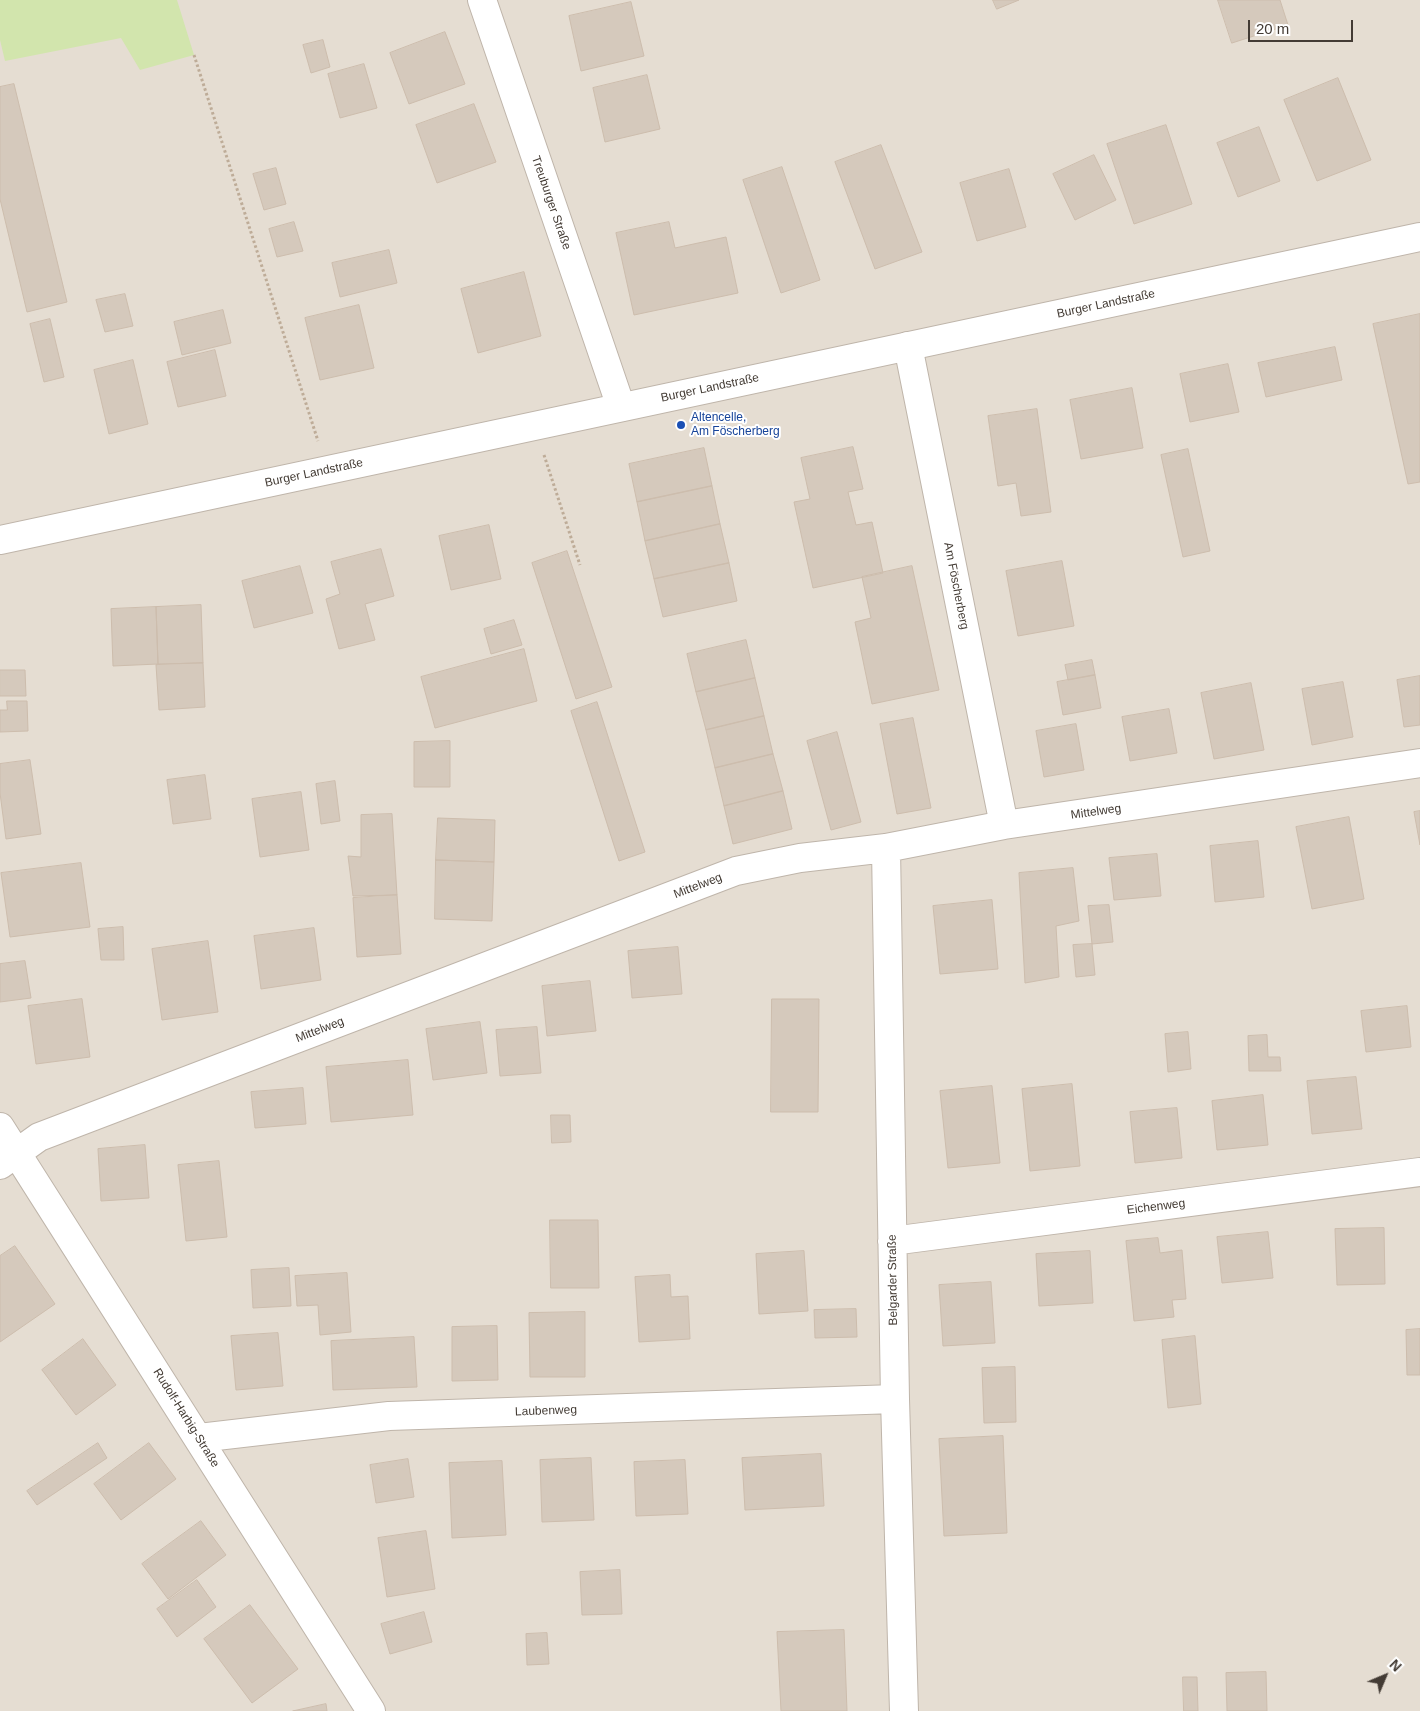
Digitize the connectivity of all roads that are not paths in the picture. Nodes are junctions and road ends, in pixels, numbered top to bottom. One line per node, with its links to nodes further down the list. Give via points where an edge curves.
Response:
1 (482, 0): 4 (street, Treuburger Straße)
2 (1420, 237): 3 (street, Burger Landstraße)
3 (908, 346): 4 (street, Burger Landstraße); 7 (street, Am Föscherberg)
4 (621, 407): 5 (street, Burger Landstraße)
5 (0, 540)
6 (1420, 764): 7 (street, Mittelweg)
7 (1004, 825): 8 (street, Mittelweg)
8 (886, 848): 10 (street, Mittelweg, via 800,858 736,871 38,1137); 12 (street, Belgarder Straße)
9 (0, 1126): 10 (street, Rudolf-Harbig-Straße)
10 (8, 1159): 14 (street, Rudolf-Harbig-Straße)
11 (1420, 1172): 12 (street, Eichenweg)
12 (892, 1242): 13 (street, Belgarder Straße)
13 (895, 1400): 14 (street, Laubenweg, via 389,1416); 16 (street, Belgarder Straße)
14 (199, 1438): 15 (street, Rudolf-Harbig-Straße)
15 (371, 1711)
16 (904, 1711)

